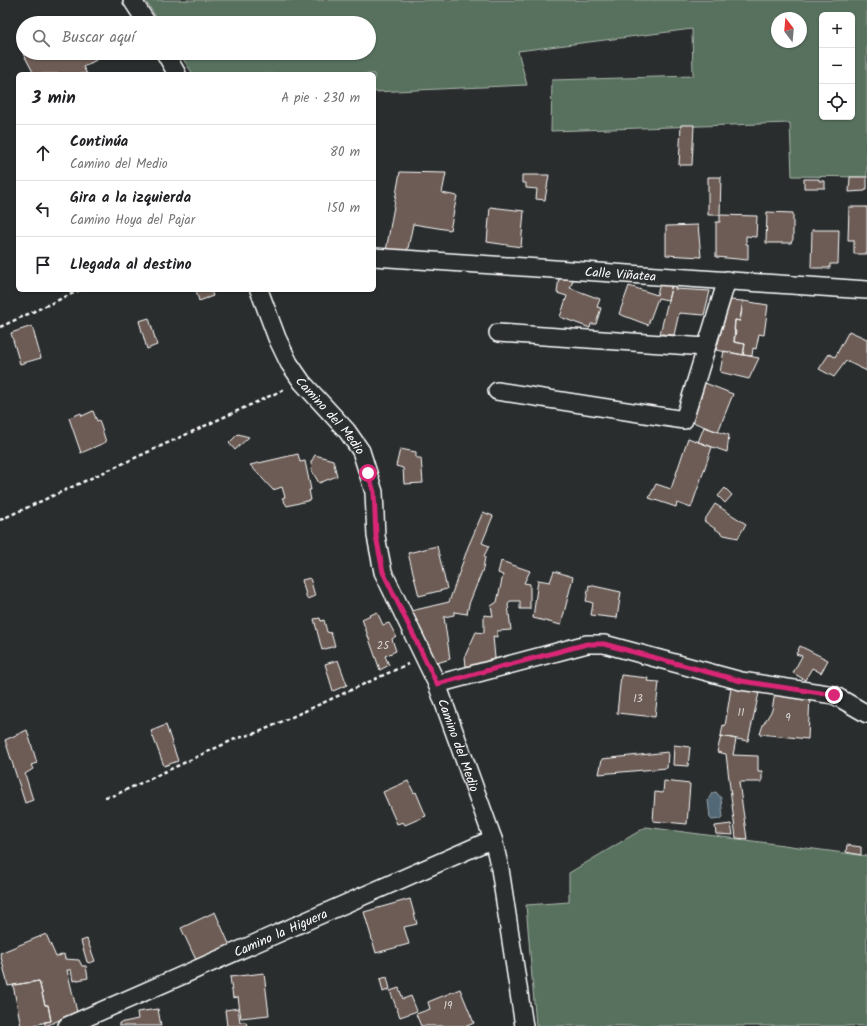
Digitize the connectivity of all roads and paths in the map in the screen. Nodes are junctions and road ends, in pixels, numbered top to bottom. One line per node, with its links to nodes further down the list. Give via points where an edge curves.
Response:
1 (132, 0): 2 (street)
2 (142, 16)
3 (169, 60): 4 (street)
4 (176, 72)
5 (376, 257): 6 (street, Calle Viñatea)
6 (726, 280): 7 (street, Calle Viñatea); 12 (street)
7 (867, 290)
8 (76, 292): 10 (path)
9 (260, 292): 13 (street, Camino del Medio, via 277,338)
10 (0, 327)
11 (498, 333): 12 (street)
12 (706, 347): 14 (street, via 684,420)
13 (302, 382): 15 (path); 16 (street, Camino del Medio, via 347,431 361,451 374,492 376,536 383,572)
14 (497, 392)
15 (0, 520)
16 (423, 657): 17 (street, Camino del Medio); 19 (path, via 259,732 235,739)
17 (437, 684): 18 (street, via 587,644 604,644 741,681 834,695); 20 (street, Camino del Medio)
18 (867, 714)
19 (105, 798)
20 (493, 840): 21 (street, Camino la Higuera); 22 (street, Camino del Medio, via 500,869)
21 (67, 1026)
22 (524, 1026)

